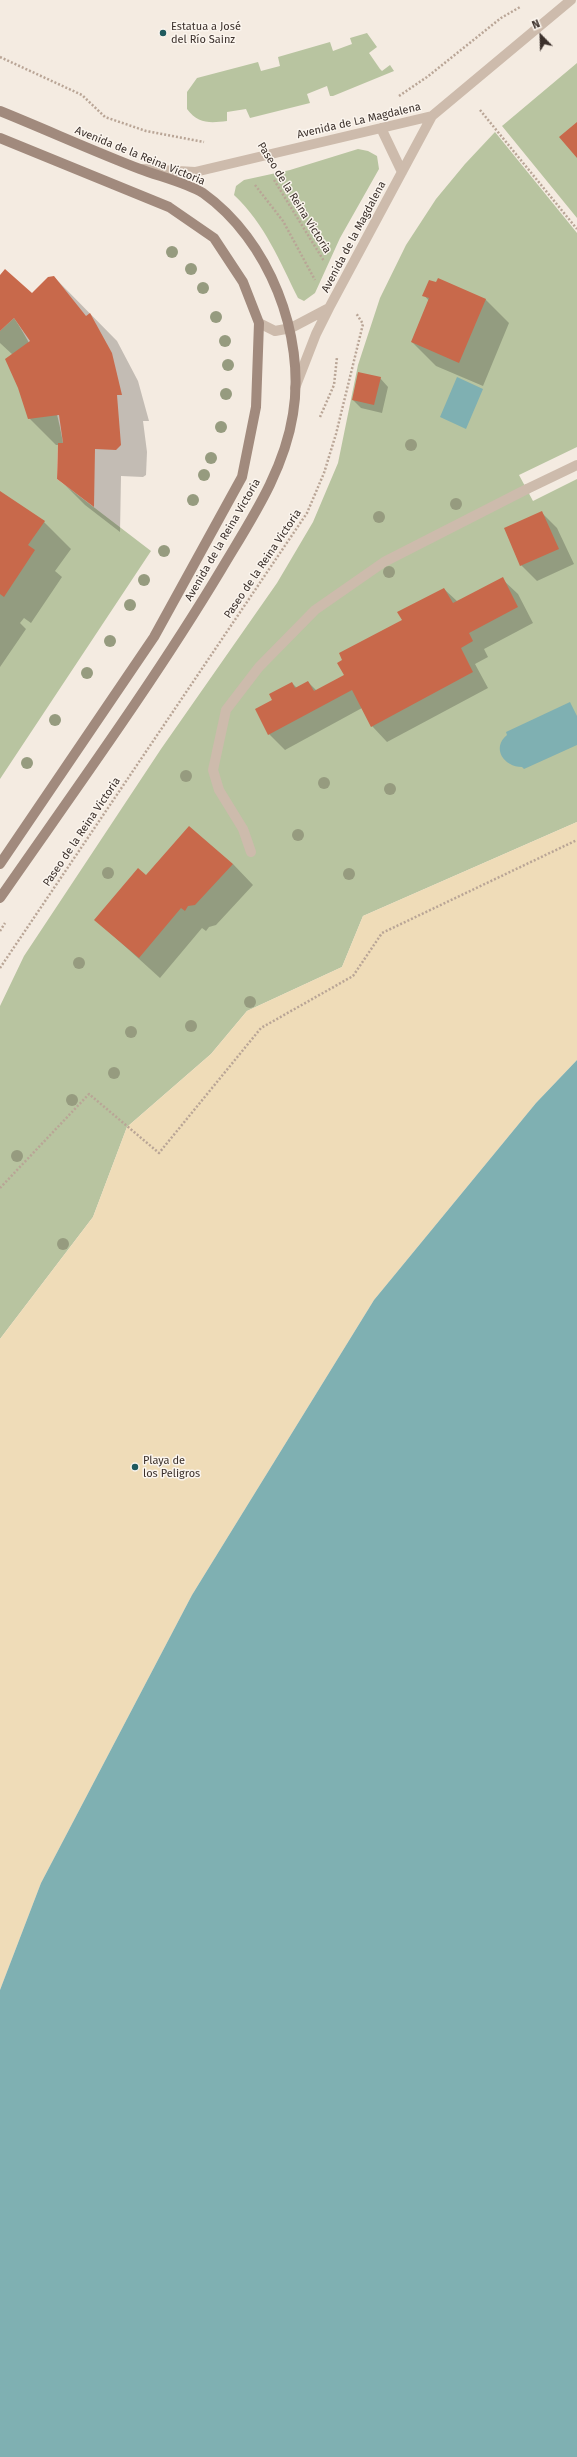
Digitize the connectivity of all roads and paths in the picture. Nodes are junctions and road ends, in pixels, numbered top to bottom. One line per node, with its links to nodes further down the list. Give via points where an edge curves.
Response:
1 (570, 0): 2 (street, Avenida de La Magdalena)
2 (540, 27): 4 (street, Avenida de La Magdalena); 5 (path, via 520,7 501,18 427,78)
3 (0, 57): 10 (path, via 82,95 105,117 146,131 190,141)
4 (463, 90): 7 (street, Avenida de La Magdalena); 14 (path)
5 (391, 99)
6 (0, 111): 12 (main road, Avenida de la Reina Victoria)
7 (432, 116): 8 (street, Avenida de La Magdalena); 13 (street, Avenida de la Magdalena)
8 (381, 128): 11 (street, Avenida de La Magdalena); 13 (street, Avenida de la Magdalena)
9 (0, 138): 17 (main road, Avenida de la Reina Victoria, via 169,207 214,238 243,282)
10 (212, 142)
11 (259, 157): 12 (street, Avenida de La Magdalena, via 195,172); 15 (path, Paseo de la Reina Victoria)
12 (138, 168): 18 (main road, Avenida de la Reina Victoria, via 201,192 239,225 268,271)
13 (402, 172): 15 (street, Avenida de la Magdalena)
14 (577, 229)
15 (340, 288): 16 (street, Avenida de la Magdalena); 25 (path, Paseo de la Reina Victoria, via 363,324 336,434 307,513)
16 (329, 308): 18 (street, Avenida de la Magdalena); 19 (street, Avenida de La Magdalena)
17 (259, 323): 18 (street, Avenida de la Magdalena, via 275,331); 23 (main road, Avenida de la Reina Victoria, via 256,407 242,477 154,637)
18 (291, 328): 19 (main road, Avenida de la Reina Victoria)
19 (294, 391): 24 (main road, Avenida de la Reina Victoria, via 293,414 282,454 267,493 180,639)
20 (577, 465): 22 (street, via 384,562 315,610 259,667 226,710 213,770 219,790 243,829)
21 (577, 840): 26 (path, via 382,933 353,976 261,1028 158,1153 89,1094)
22 (251, 852)
23 (0, 864)
24 (0, 898)
25 (0, 968)
26 (0, 1188)

